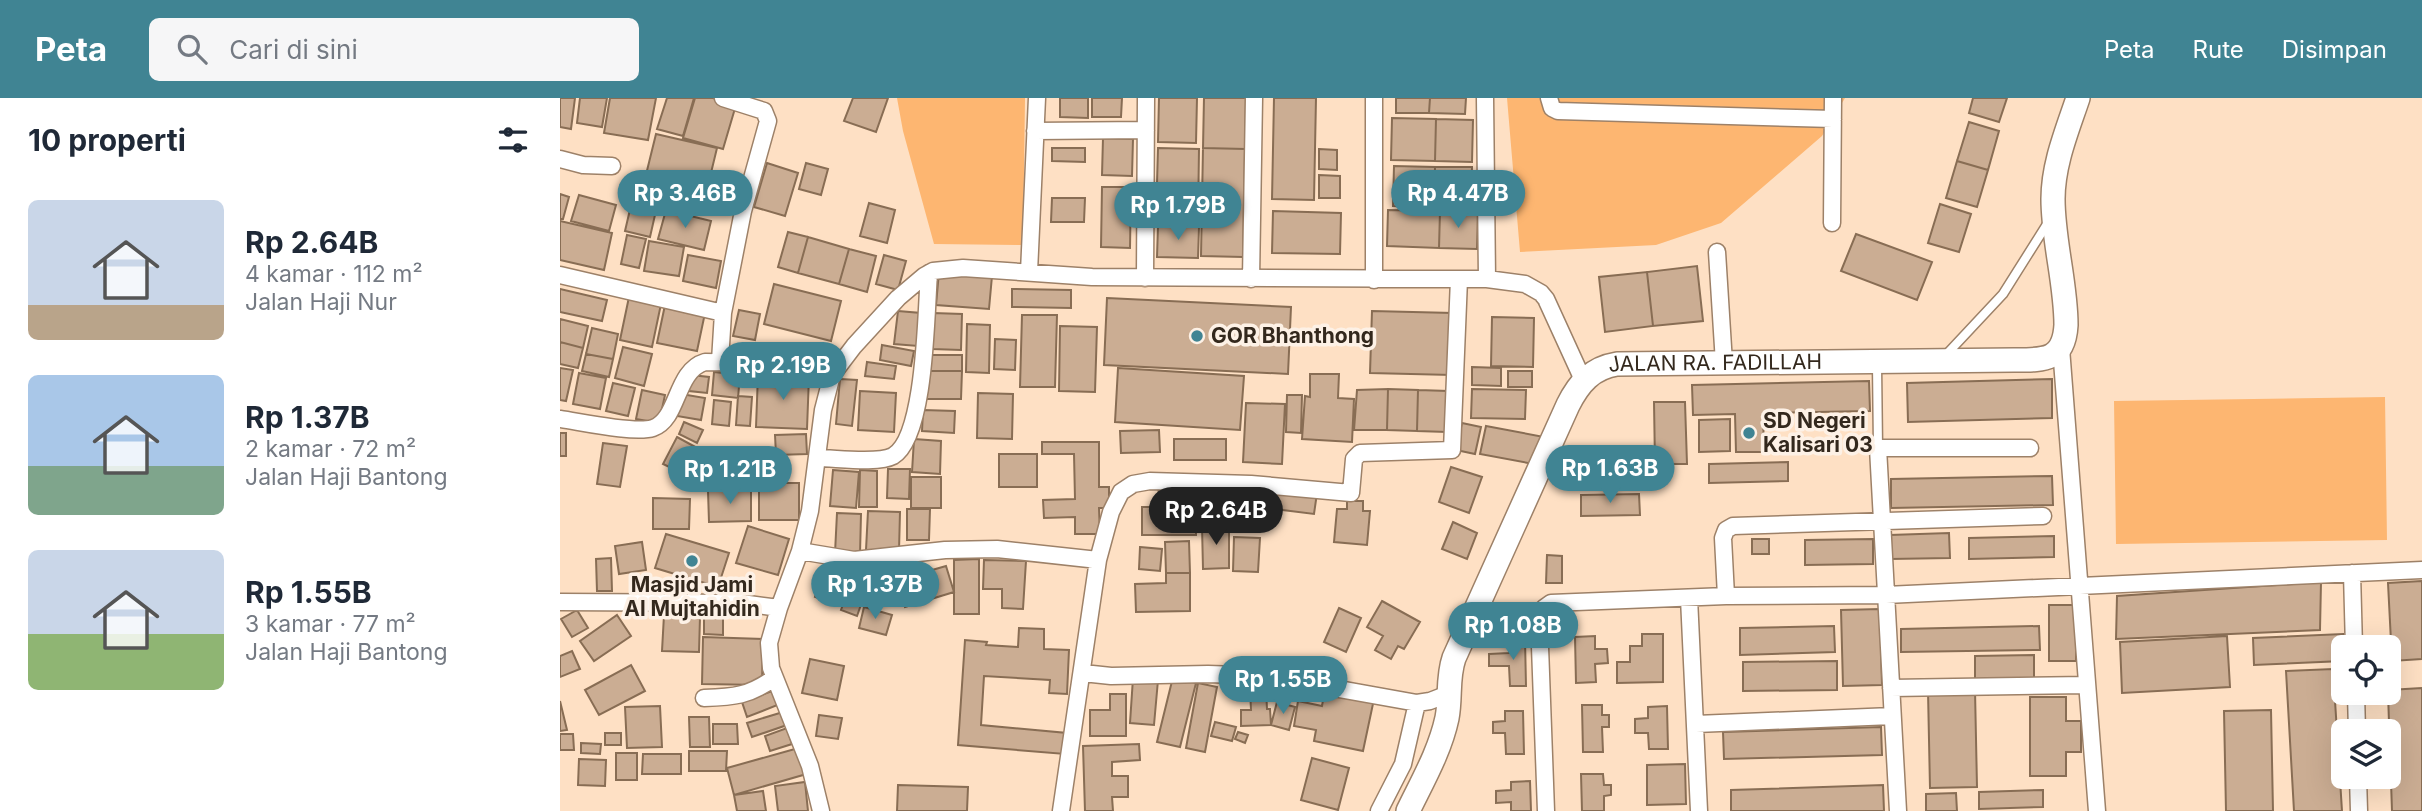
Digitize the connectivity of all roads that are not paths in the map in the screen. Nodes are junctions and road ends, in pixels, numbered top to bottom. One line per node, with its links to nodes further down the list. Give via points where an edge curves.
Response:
1 (723, 98): 26 (street, via 764,111 768,121 743,211)
2 (1037, 98): 12 (street)
3 (1146, 98): 11 (street)
4 (1254, 98): 22 (street)
5 (1374, 98): 25 (street)
6 (1485, 98): 24 (street)
7 (1549, 98): 10 (street, via 1558,111)
8 (1833, 98): 10 (street)
9 (2078, 98): 15 (main road, via 2057,162)
10 (1833, 119): 16 (street)
11 (1146, 130): 12 (street); 21 (street)
12 (1035, 131): 18 (street)
13 (560, 159): 14 (street)
14 (612, 166)
15 (2054, 212): 27 (main road, via 2066,318); 29 (lane, via 2003,294)
16 (1832, 223)
17 (1717, 252): 31 (street)
18 (1029, 272): 19 (street, via 948,268); 21 (street)
19 (929, 273): 32 (street, via 898,298); 37 (street, via 918,407 903,446 891,457 877,459)
20 (560, 275): 26 (street)
21 (1145, 278): 22 (street)
22 (1251, 279): 25 (street)
23 (1459, 279): 24 (street); 25 (street); 41 (street, via 1452,450 1360,453 1354,459 1351,493 1141,481 1125,488 1116,499)
24 (1487, 279): 33 (street, via 1525,284 1541,293)
25 (1374, 280)
26 (723, 313): 28 (street)
27 (2061, 348): 29 (main road, JALAN RA. FADILLAH, via 2038,359); 44 (street)
28 (720, 361): 32 (street); 34 (street, via 692,369 656,427)
29 (1939, 361): 30 (main road, JALAN RA. FADILLAH)
30 (1877, 362): 31 (main road, JALAN RA. FADILLAH); 35 (lane)
31 (1724, 363): 33 (main road, JALAN RA. FADILLAH, via 1617,364)
32 (839, 364): 37 (street, via 828,386)
33 (1583, 380): 55 (main road, JALAN RA. FADILLAH, via 1454,658)
34 (560, 419)
35 (1878, 448): 36 (street); 39 (street)
36 (2030, 448)
37 (817, 458): 40 (street)
38 (2043, 516): 39 (street)
39 (1882, 521): 45 (street); 46 (street, via 1729,528 1723,538)
40 (800, 551): 41 (street, via 854,560 996,549); 49 (street)
41 (1098, 560): 51 (street)
42 (2422, 570): 43 (street)
43 (2352, 573): 44 (street); 50 (street)
44 (2080, 585): 45 (street); 53 (street)
45 (1886, 595): 46 (street); 54 (street)
46 (1726, 596): 47 (street)
47 (1689, 598): 59 (street); 65 (street, via 1556,602 1541,611)
48 (560, 602): 49 (street, via 741,603)
49 (779, 608): 52 (street, via 769,643)
50 (2354, 635)
51 (1083, 673): 57 (street, via 1267,677); 62 (street)
52 (774, 678): 56 (street, via 737,697); 61 (street, via 810,766)
53 (2087, 685): 54 (street); 68 (street)
54 (1891, 688): 58 (street)
55 (1448, 694): 57 (street); 64 (main road, JALAN RA. FADILLAH, via 1446,724)
56 (704, 698)
57 (1417, 703): 63 (street, via 1403,764)
58 (1892, 716): 59 (street); 67 (street)
59 (1696, 724): 66 (street)
60 (2358, 789): 69 (street)
61 (821, 811)
62 (1061, 811)
63 (1379, 811)
64 (1408, 811)
65 (1546, 811)
66 (1699, 811)
67 (1898, 811)
68 (2097, 811)
69 (2359, 811)

